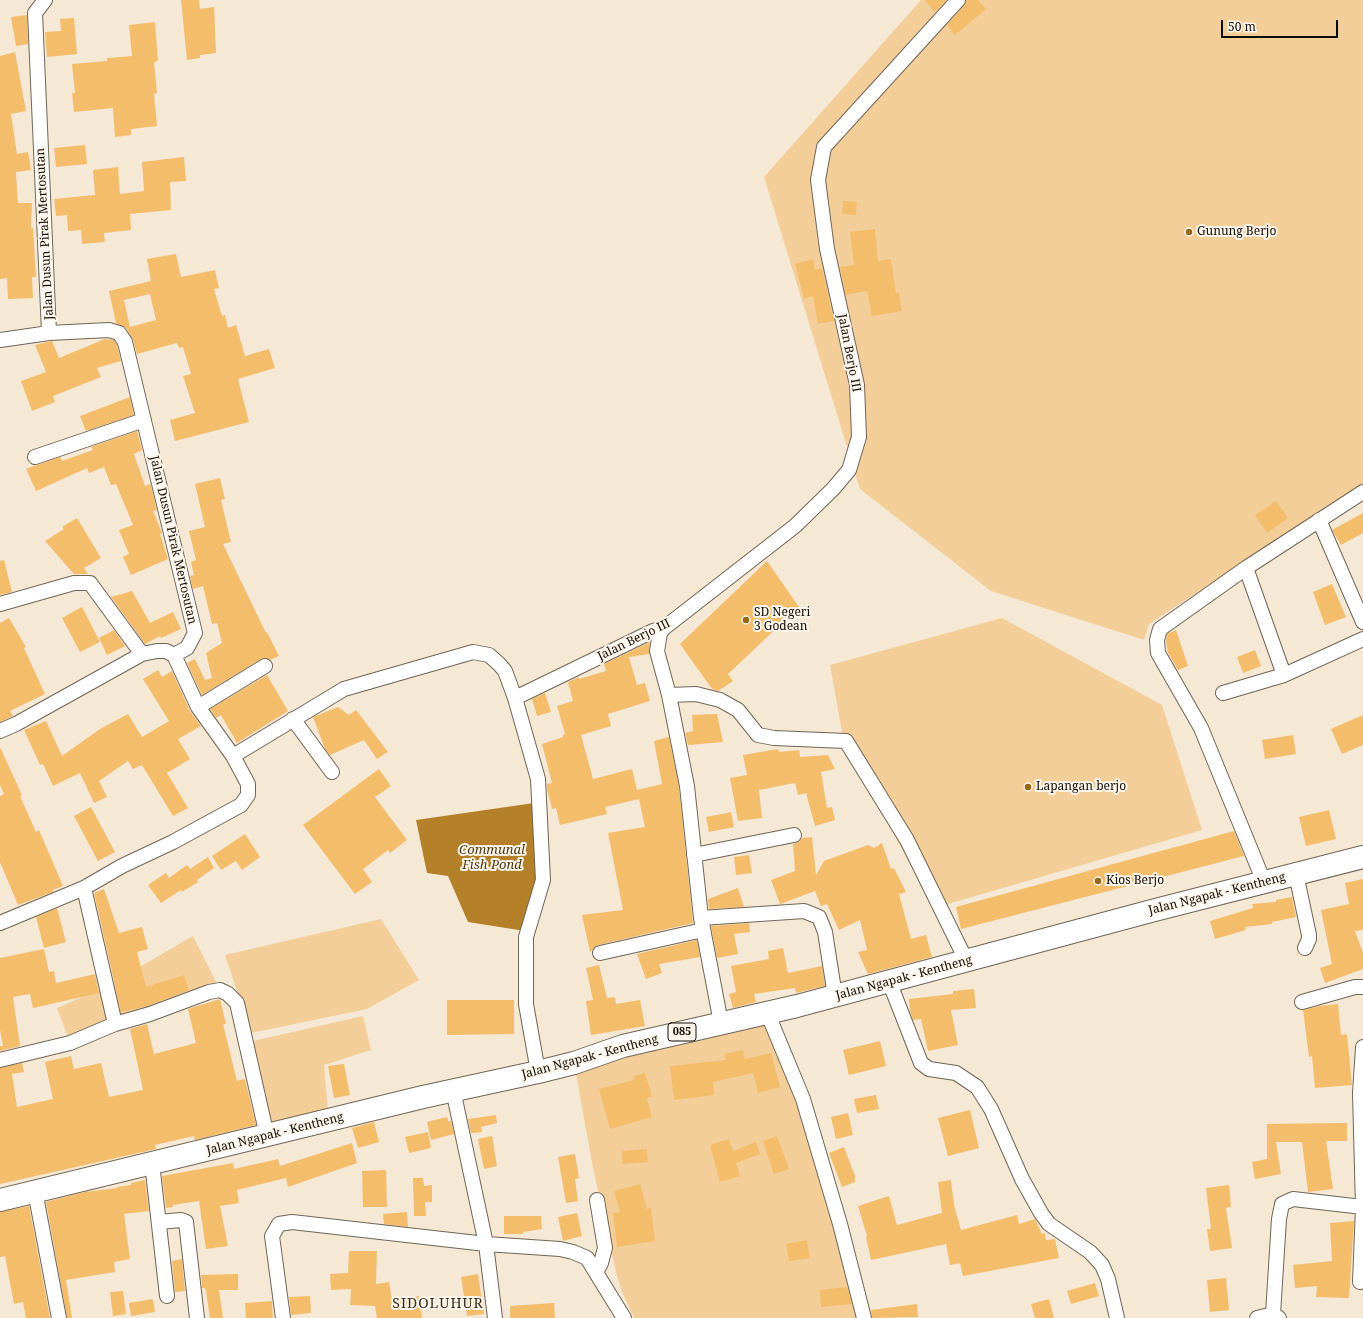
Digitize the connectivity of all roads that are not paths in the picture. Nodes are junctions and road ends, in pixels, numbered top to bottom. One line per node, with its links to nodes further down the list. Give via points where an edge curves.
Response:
1 (958, 0): 12 (street, Jalan Berjo III, via 824,148 818,180 825,234 857,385 859,437 849,470 795,526)
2 (38, 3): 3 (street, Jalan Dusun Pirak Mertosutan, via 34,13)
3 (50, 333): 4 (street); 5 (street, Jalan Dusun Pirak Mertosutan, via 109,330 119,333 125,342)
4 (0, 340)
5 (144, 420): 6 (street); 15 (street, Jalan Dusun Pirak Mertosutan, via 195,633 187,648)
6 (35, 457)
7 (1363, 492): 8 (street)
8 (1319, 520): 9 (street); 11 (street)
9 (1246, 568): 17 (street); 30 (street, via 1160,629 1157,640 1158,653 1201,728)
10 (0, 604): 14 (street, via 74,583 90,584)
11 (1363, 622)
12 (664, 628): 19 (street, via 660,633 657,651); 20 (street, Jalan Berjo III)
13 (1363, 639): 17 (street)
14 (142, 654): 15 (street, via 166,651); 23 (street)
15 (174, 655): 21 (street)
16 (265, 666): 21 (street)
17 (1284, 675): 18 (street)
18 (1223, 693)
19 (669, 695): 27 (street, via 687,786); 36 (street, via 696,694 720,700 738,710 758,734 774,738 846,741 907,840)
20 (515, 698): 22 (street, via 505,671 489,655 473,652 344,689); 46 (street, via 538,779 543,880 526,937 526,1004)
21 (198, 708): 24 (street)
22 (293, 719): 24 (street); 25 (street)
23 (0, 731)
24 (233, 756): 31 (street, via 248,784 248,795 242,806 122,866)
25 (332, 772)
26 (794, 835): 27 (street)
27 (694, 855): 33 (street)
28 (1363, 858): 29 (main road, Jalan Ngapak - Kentheng / 085)
29 (1296, 874): 30 (main road, Jalan Ngapak - Kentheng / 085); 34 (street, via 1309,935)
30 (1264, 882): 36 (main road, Jalan Ngapak - Kentheng / 085)
31 (84, 888): 32 (street); 42 (street)
32 (0, 923)
33 (702, 924): 35 (street); 39 (street, via 804,911 819,917 825,932); 43 (street)
34 (1305, 948)
35 (600, 953)
36 (966, 960): 37 (main road, Jalan Ngapak - Kentheng / 085)
37 (889, 981): 39 (main road, Jalan Ngapak - Kentheng / 085); 67 (street, via 921,1063 929,1069 956,1073 978,1087 1041,1213 1049,1224 1090,1252 1102,1265)
38 (1363, 987): 40 (street)
39 (835, 996): 41 (main road, Jalan Ngapak - Kentheng / 085)
40 (1302, 1002)
41 (767, 1012): 43 (main road, Jalan Ngapak - Kentheng / 085); 66 (street, via 803,1099 840,1224)
42 (115, 1024): 45 (street, via 70,1043); 49 (street, via 208,992 220,990 228,994 237,1003)
43 (721, 1024): 46 (main road, Jalan Ngapak - Kentheng / 085, via 623,1046)
44 (1363, 1047): 48 (street)
45 (0, 1060)
46 (538, 1072): 47 (main road, Jalan Ngapak - Kentheng / 085)
47 (453, 1090): 49 (main road, Jalan Ngapak - Kentheng / 085); 56 (street)
48 (1362, 1092): 54 (street)
49 (267, 1136): 50 (main road, Jalan Ngapak - Kentheng / 085)
50 (152, 1162): 51 (main road, Jalan Ngapak - Kentheng / 085); 55 (street)
51 (35, 1191): 52 (main road, Jalan Ngapak - Kentheng / 085); 61 (street)
52 (0, 1200)
53 (597, 1200): 57 (street, via 605,1248)
54 (1363, 1207): 58 (street); 60 (street, via 1293,1199 1282,1204 1279,1219)
55 (158, 1222): 59 (street); 62 (street, via 186,1222)
56 (486, 1244): 57 (street, via 560,1249 583,1255); 63 (street, via 292,1222 279,1224 272,1236); 64 (street)
57 (596, 1272): 65 (street)
58 (1360, 1282)
59 (167, 1296)
60 (1276, 1316): 68 (street)
61 (59, 1318)
62 (197, 1318)
63 (283, 1318)
64 (496, 1318)
65 (624, 1318)
66 (864, 1318)
67 (1117, 1318)
68 (1257, 1318)

